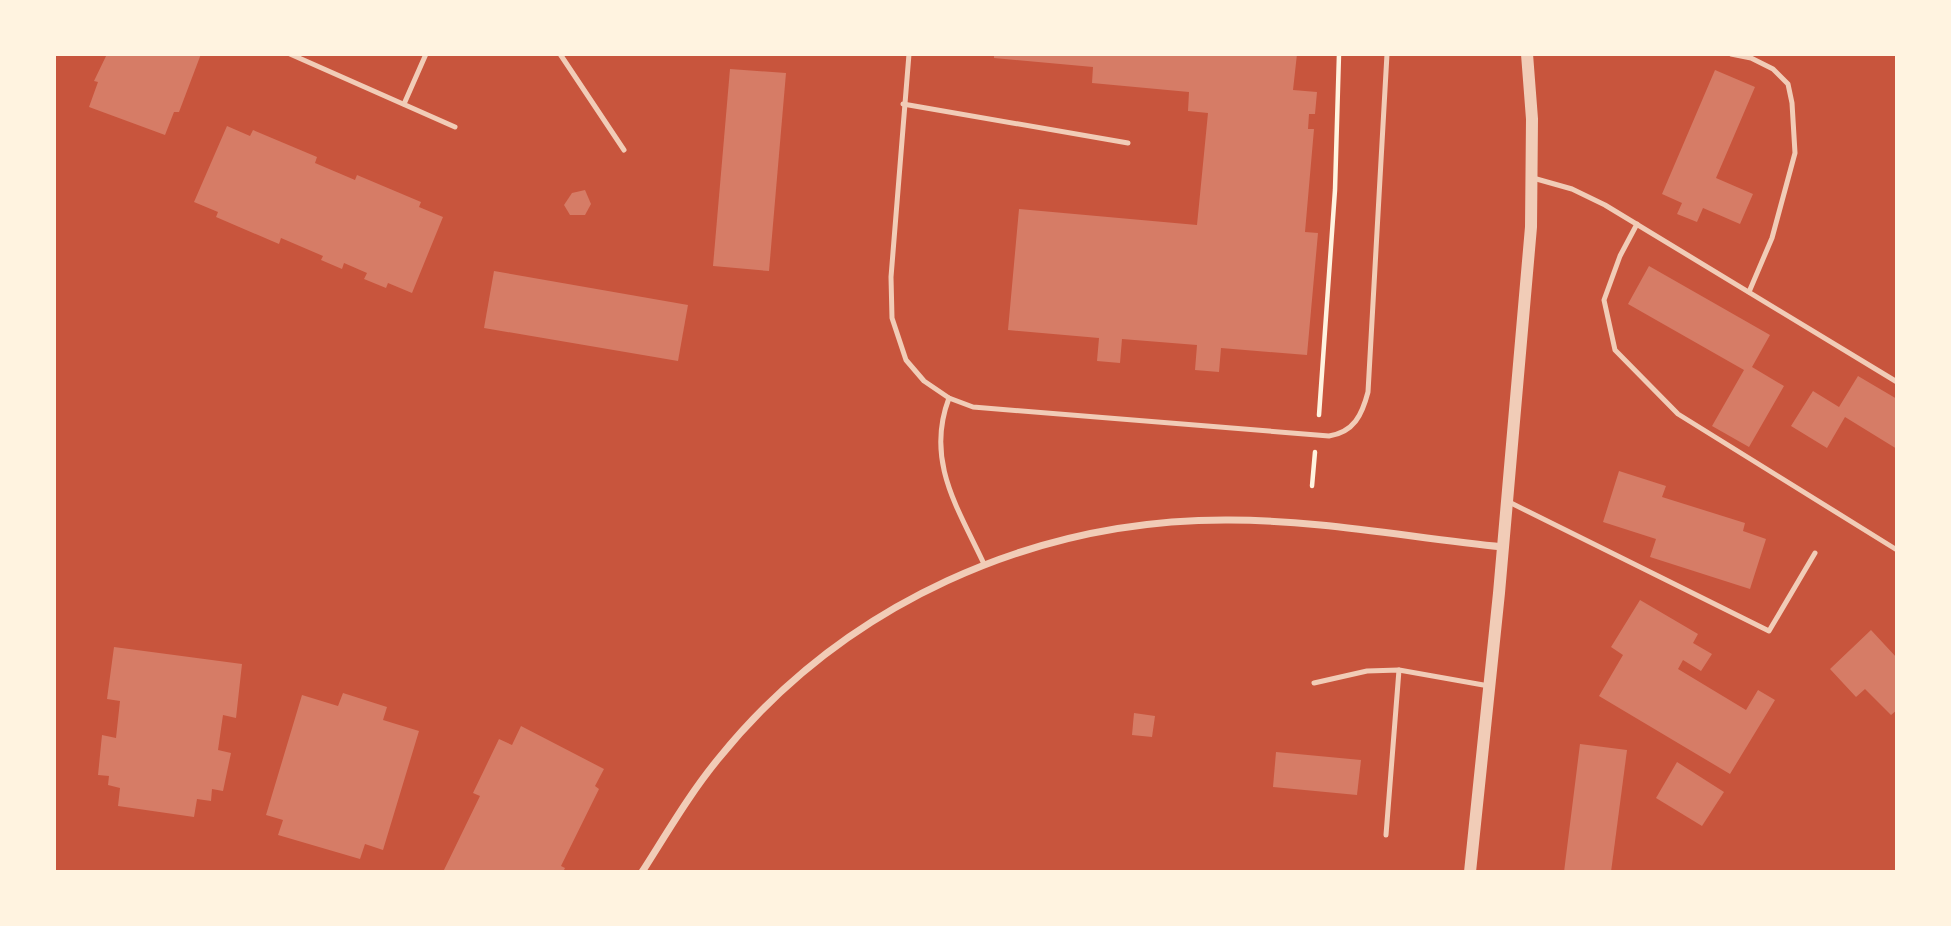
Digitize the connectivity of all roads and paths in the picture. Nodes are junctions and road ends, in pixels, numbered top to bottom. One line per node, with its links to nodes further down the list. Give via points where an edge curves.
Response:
1 (290, 54): 9 (lane)
2 (426, 54): 9 (lane)
3 (559, 54): 13 (lane)
4 (909, 54): 10 (lane)
5 (1339, 54): 19 (path, via 1335,190)
6 (1387, 54): 19 (lane, via 1368,392 1353,426 1343,433)
7 (1527, 54): 14 (street)
8 (1731, 54): 16 (lane, via 1773,69 1788,84 1792,103 1795,153 1772,238)
9 (404, 104): 11 (lane)
10 (903, 104): 12 (lane); 18 (lane, via 892,318 906,360 924,381)
11 (455, 127)
12 (1128, 143)
13 (624, 150)
14 (1533, 178): 15 (lane, via 1572,189); 21 (street)
15 (1637, 224): 16 (lane); 23 (lane, via 1604,300 1615,351 1678,414)
16 (1749, 292): 17 (lane)
17 (1897, 382)
18 (949, 398): 19 (lane, via 973,407); 25 (lane, via 940,427 940,456 954,500)
19 (1317, 435): 20 (path)
20 (1312, 486)
21 (1507, 501): 22 (street); 24 (lane, via 1769,631)
22 (1503, 547): 25 (street, via 1268,521 1186,520 1062,539); 28 (street)
23 (1897, 551)
24 (1815, 553)
25 (984, 564): 30 (street, via 876,617 781,691 718,759)
26 (1399, 670): 27 (lane, via 1367,671); 28 (lane); 29 (lane)
27 (1314, 683)
28 (1489, 686): 31 (street)
29 (1386, 835)
30 (642, 872)
31 (1470, 872)

